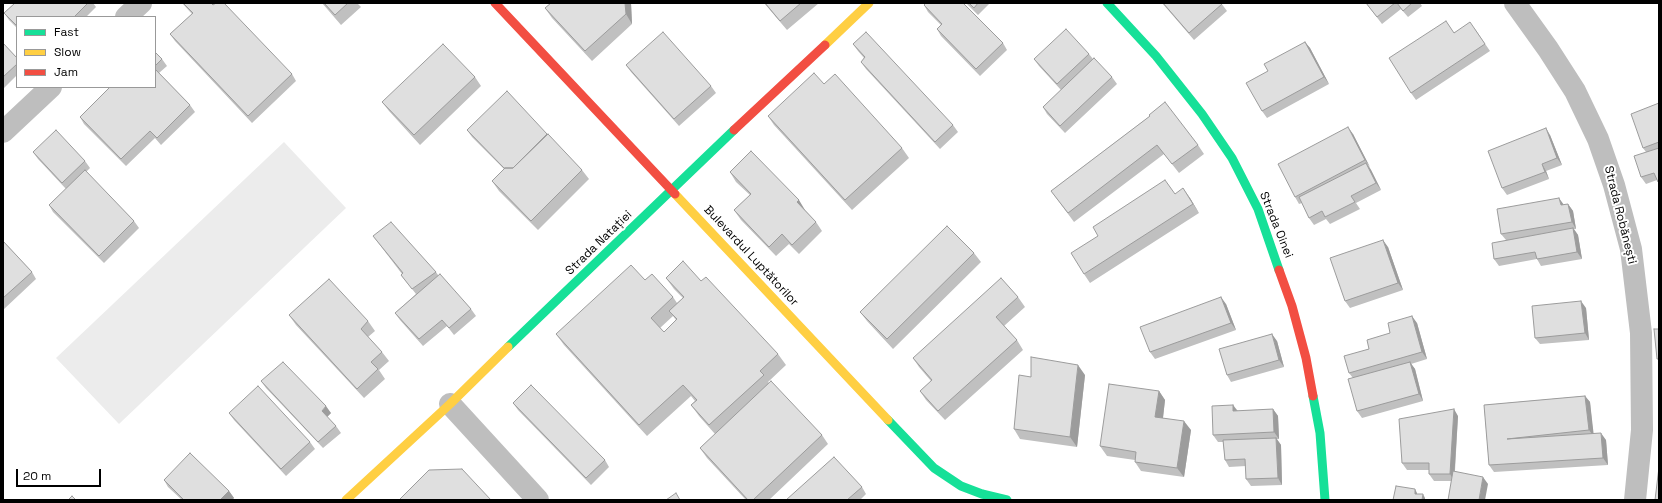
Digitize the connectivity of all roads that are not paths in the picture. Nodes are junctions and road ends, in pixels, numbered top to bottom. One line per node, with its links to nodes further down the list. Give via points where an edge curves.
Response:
1 (141, 3): 6 (street)
2 (495, 3): 9 (street, Bulevardul Luptătorilor)
3 (869, 3): 9 (street, Strada Natației)
4 (1107, 3): 14 (street, Strada Oinei, via 1156,56 1202,114 1232,158 1258,209 1292,306 1306,358 1320,433)
5 (1516, 3): 15 (street, Strada Robănești, via 1575,91 1598,139 1614,185 1631,250 1641,341 1642,430)
6 (127, 16)
7 (50, 88): 8 (street)
8 (3, 132)
9 (671, 190): 10 (street, Strada Natației); 13 (street, Bulevardul Luptătorilor, via 934,468 961,486)
10 (450, 404): 11 (street, Strada Natației); 12 (street)
11 (346, 500)
12 (538, 500)
13 (1006, 500)
14 (1325, 500)
15 (1635, 500)

